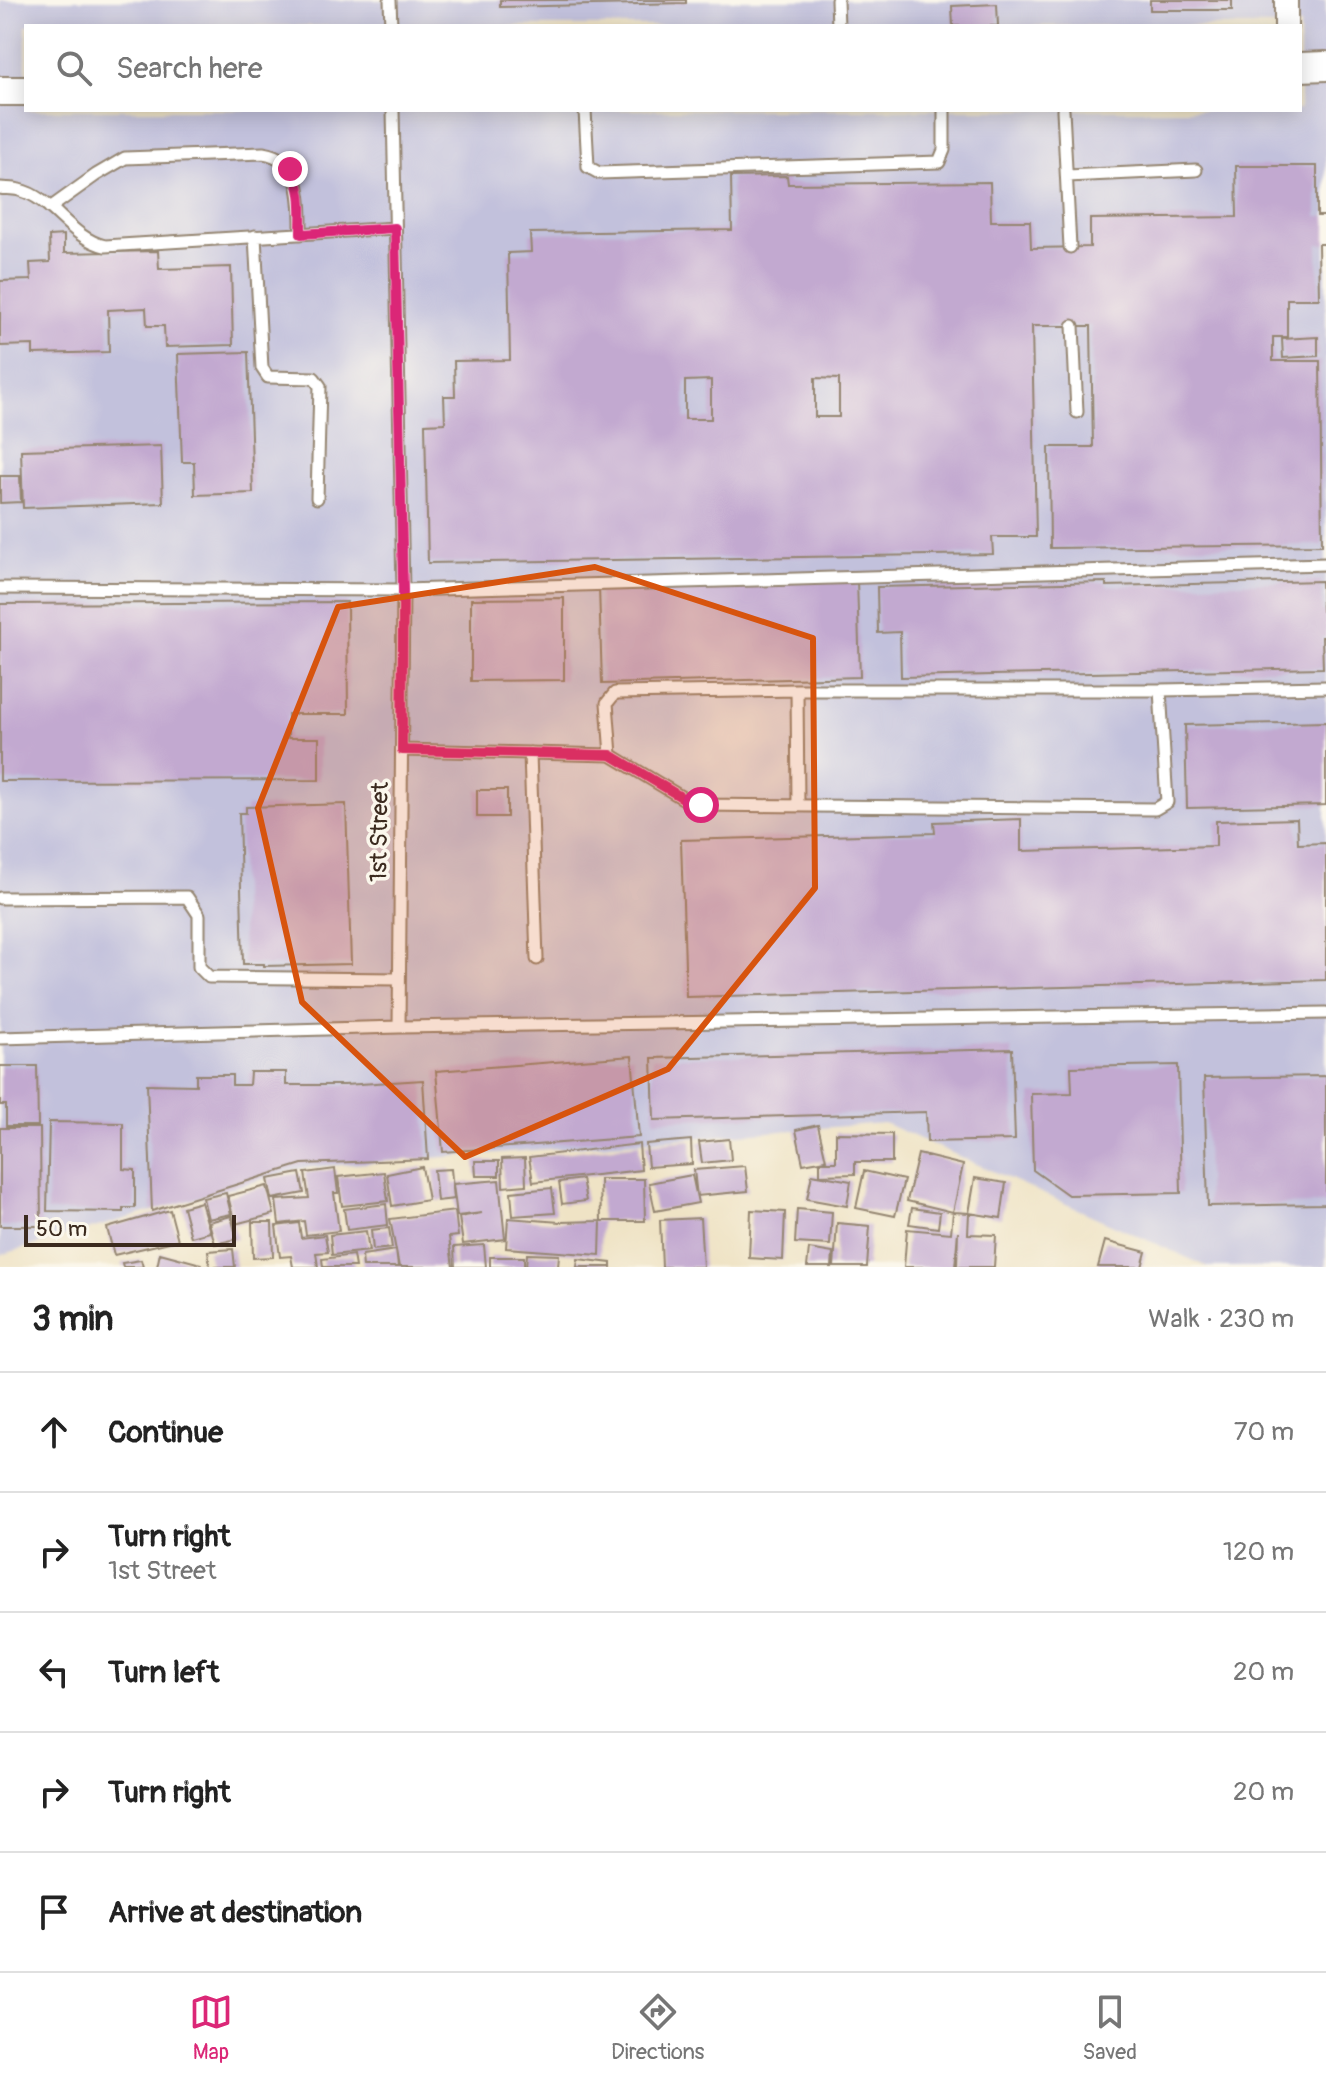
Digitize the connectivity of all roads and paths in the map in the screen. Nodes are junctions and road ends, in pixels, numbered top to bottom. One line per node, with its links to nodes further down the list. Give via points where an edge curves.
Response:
1 (390, 0): 4 (lane)
2 (837, 0): 5 (lane)
3 (1286, 0): 6 (street)
4 (391, 24)
5 (838, 24)
6 (1286, 24)
7 (1326, 66): 8 (street)
8 (1302, 67)
9 (0, 91): 10 (street)
10 (24, 91)
11 (393, 112): 19 (lane, 1st Street)
12 (585, 112): 13 (lane, via 588,167 599,173 939,162)
13 (944, 112)
14 (1063, 112): 16 (lane)
15 (1196, 170): 16 (lane)
16 (1067, 176): 22 (lane)
17 (0, 188): 18 (lane, via 23,191)
18 (50, 208): 20 (lane, via 125,158 263,153 277,157 296,177); 21 (lane, via 90,242 105,246)
19 (395, 228): 20 (lane); 28 (lane, 1st Street)
20 (301, 234): 21 (lane)
21 (255, 236): 25 (lane, via 262,368 268,377 314,378 320,386)
22 (1070, 247)
23 (1073, 326): 24 (lane)
24 (1077, 412)
25 (317, 498)
26 (1326, 564): 28 (lane)
27 (0, 588): 28 (lane)
28 (403, 590): 32 (lane, 1st Street)
29 (1326, 687): 31 (lane)
30 (797, 690): 31 (lane); 34 (lane, via 615,693 607,703); 35 (lane)
31 (1160, 690): 35 (lane, via 1167,802 1155,809)
32 (402, 750): 33 (lane); 38 (lane, 1st Street)
33 (530, 753): 34 (lane); 37 (lane)
34 (611, 755): 35 (lane, via 701,805)
35 (798, 806)
36 (0, 898): 38 (lane, via 187,897 199,915 199,967 209,977)
37 (537, 959)
38 (399, 979): 40 (lane, 1st Street)
39 (1326, 1013): 40 (lane)
40 (399, 1027): 41 (lane)
41 (0, 1038)

